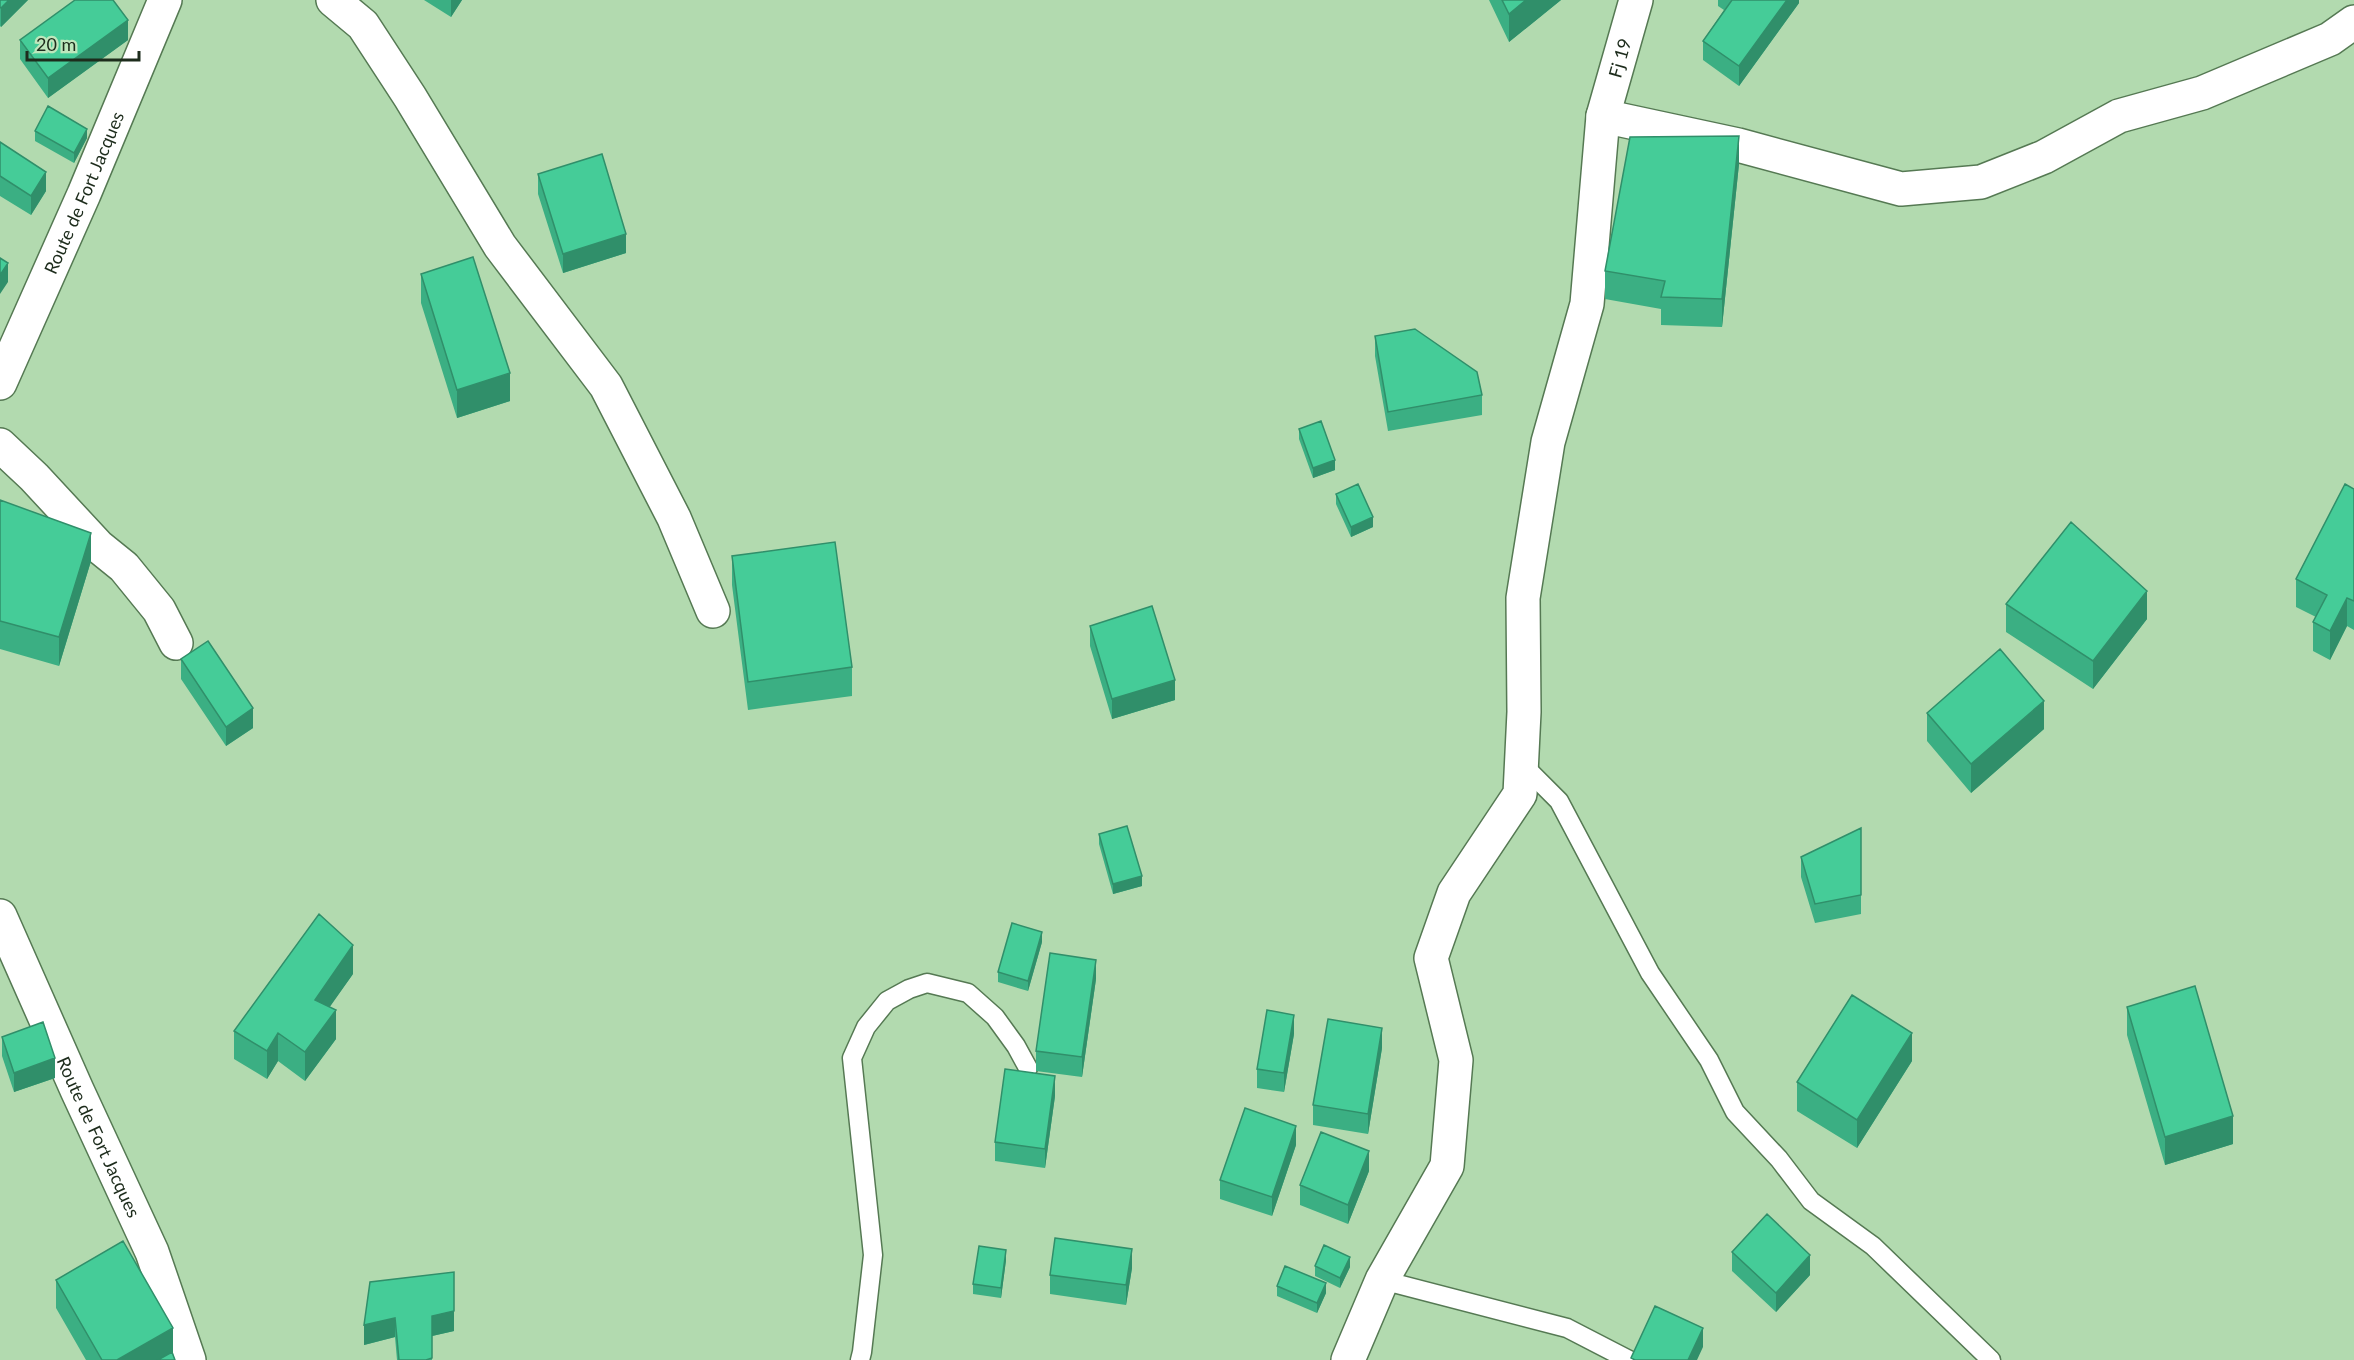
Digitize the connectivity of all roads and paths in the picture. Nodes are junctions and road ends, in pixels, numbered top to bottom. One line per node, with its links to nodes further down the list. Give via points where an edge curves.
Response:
1 (165, 0): 6 (street, Route de Fort Jacques)
2 (333, 0): 8 (street, via 363,25 500,246 606,386 674,518)
3 (1636, 0): 5 (street, Fj 19)
4 (2346, 39): 5 (street, via 2202,93 2119,116 2044,156 1981,182 1901,189 1738,145)
5 (1603, 116): 10 (street, Fj 19, via 1587,304 1548,442 1523,598)
6 (0, 383)
7 (0, 445): 9 (street, via 98,546 124,567 159,610)
8 (713, 611)
9 (176, 643)
10 (1522, 764): 13 (street, Fj 19, via 1520,794 1455,893 1431,958 1456,1060 1447,1166); 18 (lane, via 1559,801 1650,973 1709,1060 1735,1112 1811,1201 1873,1246)
11 (0, 916): 14 (street, Route de Fort Jacques, via 152,1252)
12 (1028, 1068): 15 (lane, via 995,1017 968,993 927,983 909,989 887,1001 866,1027 852,1058 873,1255)
13 (1382, 1281): 16 (street, Fj 19); 17 (lane, via 1567,1328)
14 (189, 1360)
15 (860, 1360)
16 (1348, 1360)
17 (1629, 1360)
18 (1991, 1360)

